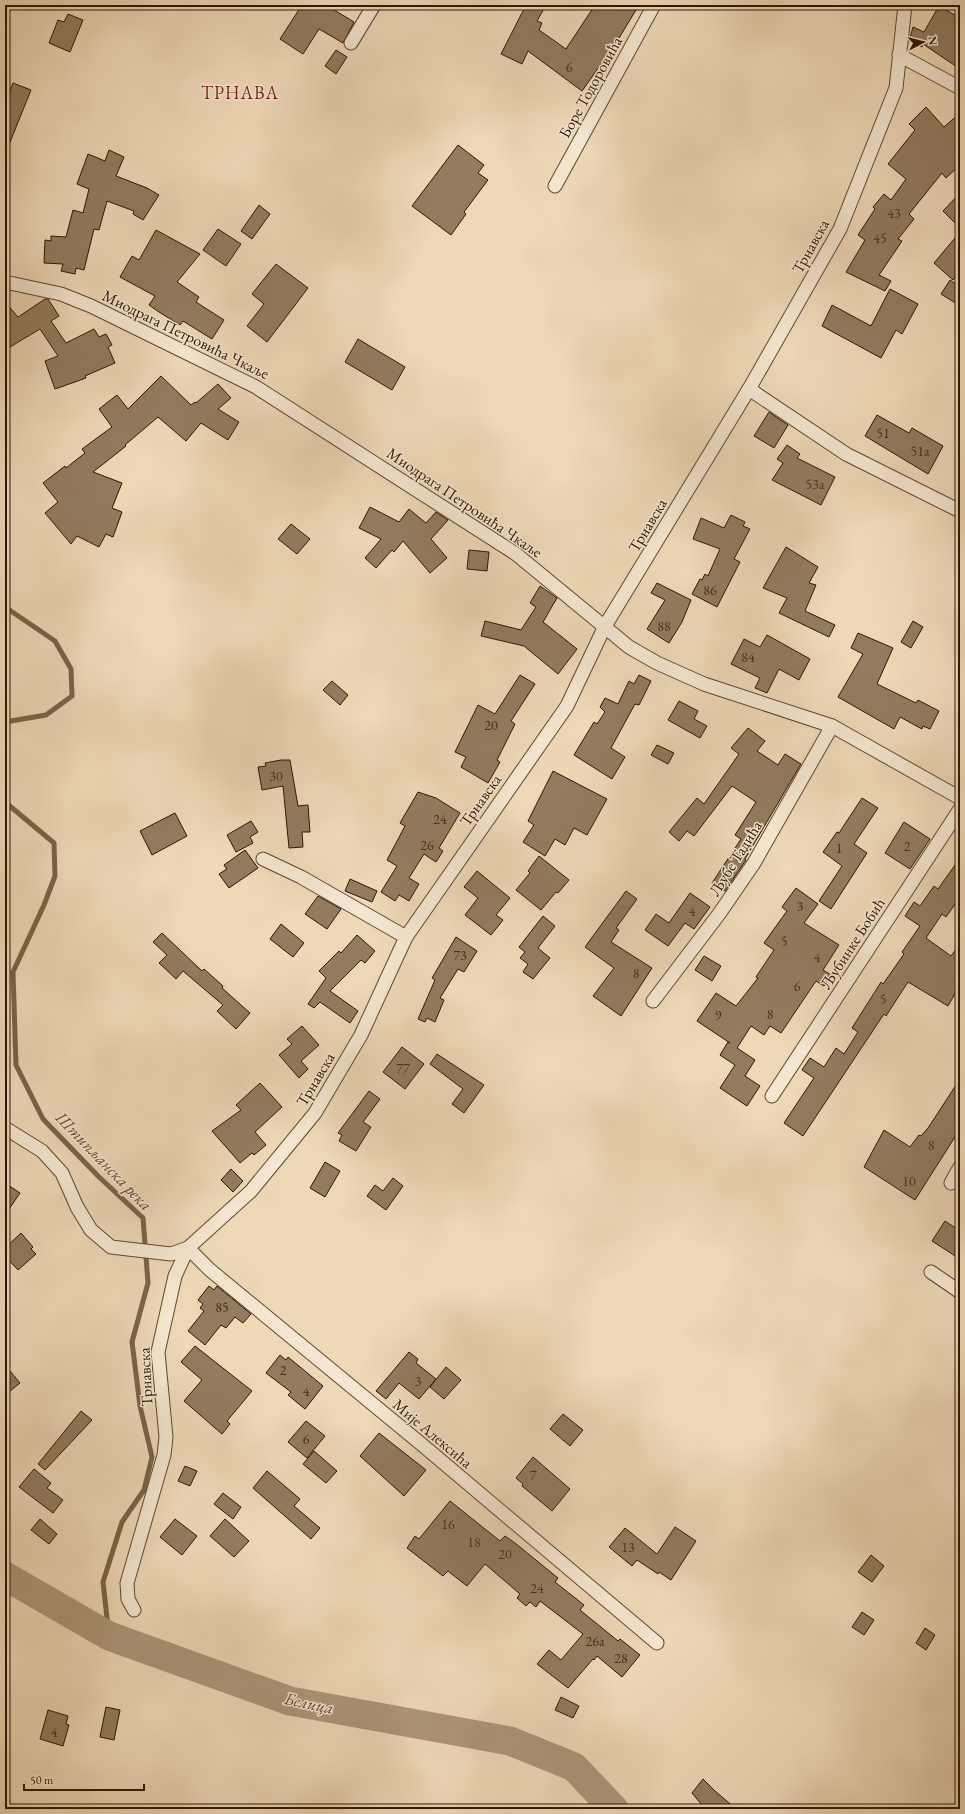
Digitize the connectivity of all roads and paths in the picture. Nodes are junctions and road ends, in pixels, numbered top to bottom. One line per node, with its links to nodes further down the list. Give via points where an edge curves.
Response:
1 (374, 5): 4 (street)
2 (654, 5): 7 (street, Боре Тодоровића)
3 (903, 7): 5 (street, Трнавска)
4 (351, 43)
5 (899, 55): 6 (street); 9 (street, Трнавска, via 896,88 840,229)
6 (960, 88)
7 (555, 186)
8 (5, 282): 11 (street, Миодрага Петровића Чкаље, via 61,294 91,306 256,387 516,554)
9 (749, 389): 10 (street, via 846,454); 11 (street, Трнавска)
10 (960, 511)
11 (606, 626): 12 (street, Миодрага Петровића Чкаље, via 629,647 704,684); 16 (street, Трнавска, via 567,706)
12 (832, 726): 13 (street, Миодрага Петровића Чкаље); 17 (street, Љубе Тадића, via 754,863 719,914)
13 (960, 798)
14 (960, 809): 18 (street, Љубинке Бобић)
15 (263, 859): 16 (street, via 301,877)
16 (406, 937): 22 (street, Трнавска, via 361,1035 315,1113 251,1191)
17 (653, 1000)
18 (772, 1096)
19 (6, 1130): 22 (street, via 42,1151 62,1173 77,1207 91,1230 111,1248 172,1254)
20 (960, 1166): 21 (street)
21 (951, 1183)
22 (188, 1248): 25 (street, Трнавска, via 175,1276 158,1352 165,1429 164,1455 127,1583 128,1599); 26 (street, Мије Алексића, via 216,1275)
23 (931, 1272): 24 (street)
24 (960, 1292)
25 (134, 1610)
26 (657, 1643)

